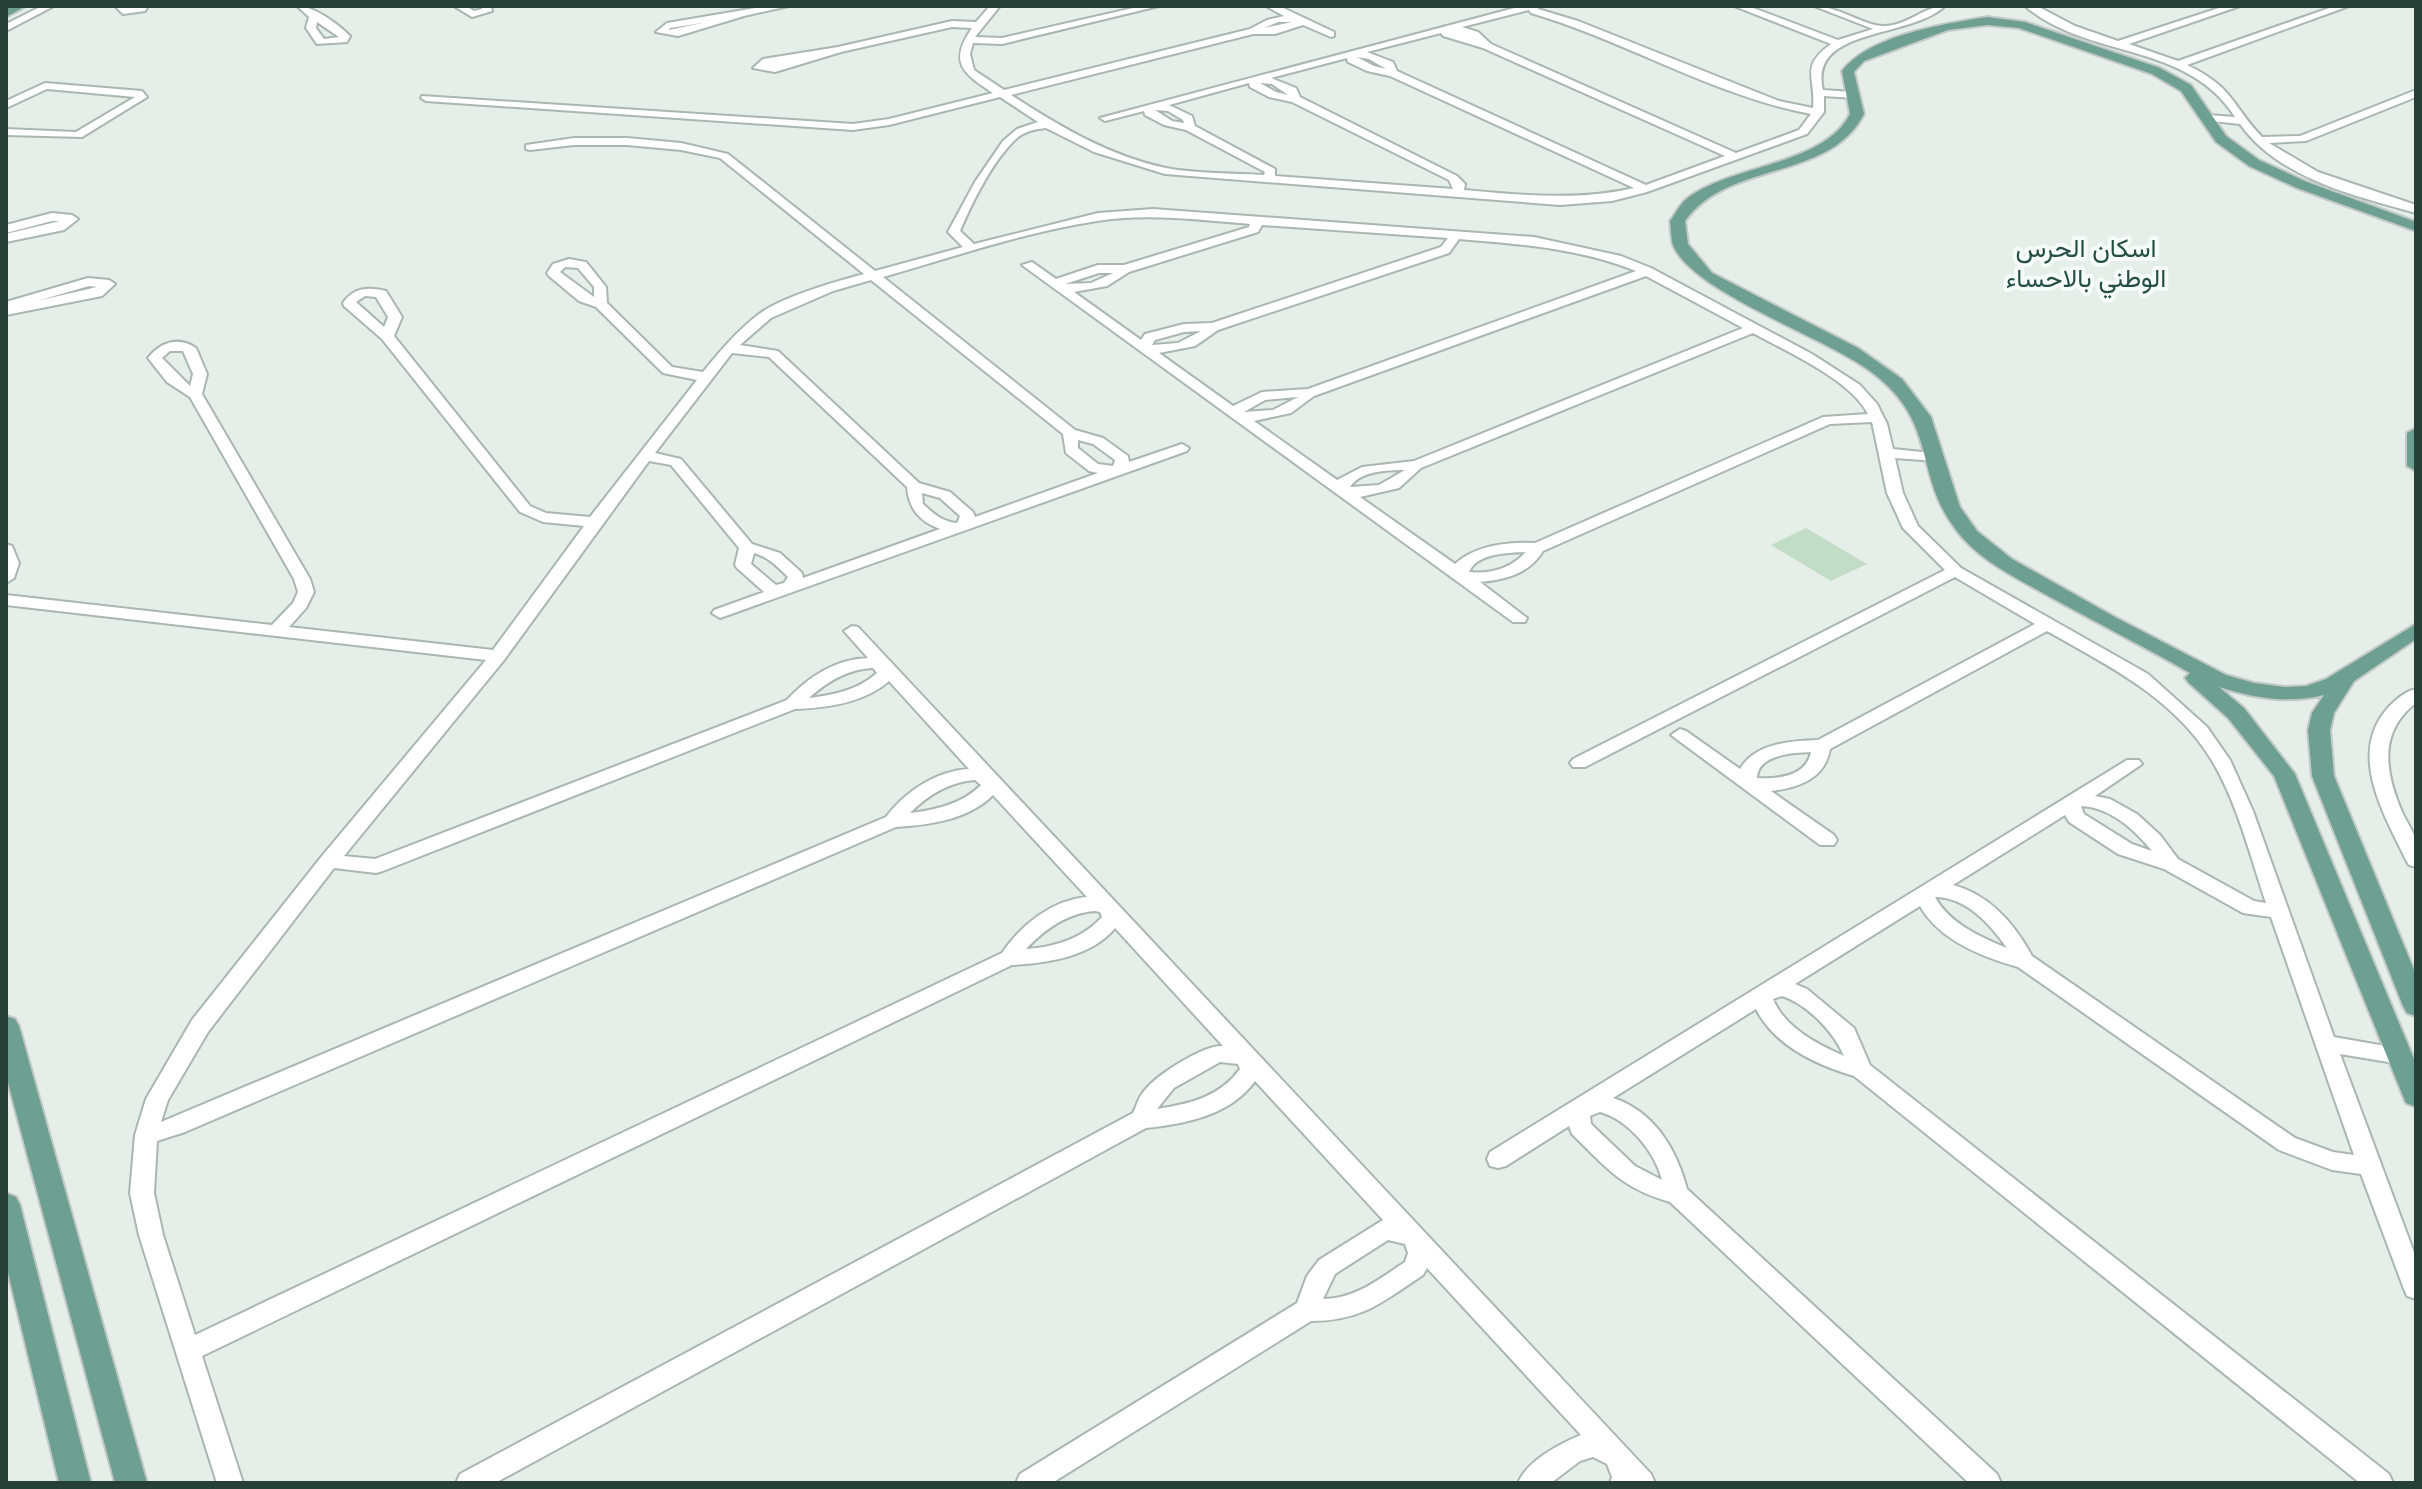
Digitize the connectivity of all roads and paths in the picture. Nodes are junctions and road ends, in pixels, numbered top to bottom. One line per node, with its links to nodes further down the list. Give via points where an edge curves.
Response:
1 (20, 6): 23 (main road)
2 (49, 6): 30 (street)
3 (120, 6): 4 (street, via 128,12)
4 (143, 6)
5 (302, 6): 25 (street)
6 (459, 6): 7 (street, via 472,14 487,11)
7 (486, 6)
8 (784, 6): 24 (street)
9 (995, 6): 28 (street)
10 (1154, 6): 35 (street, via 1002,41)
11 (1271, 6): 26 (street)
12 (1533, 6): 27 (street, via 1570,15)
13 (1739, 6): 36 (street)
14 (1819, 6): 32 (street)
15 (1940, 6): 32 (street)
16 (2030, 6): 37 (street, via 2059,23)
17 (2235, 6): 37 (street)
18 (2308, 6): 22 (street)
19 (2344, 6): 22 (street)
20 (1973, 7): 29 (main road)
21 (2001, 7): 34 (main road)
22 (2328, 12): 40 (street)
23 (6, 13)
24 (740, 15): 24 (street, via 667,26 661,32 678,33)
25 (313, 18)
26 (1300, 19): 33 (street); 44 (street, via 1287,28 1253,31)
27 (1575, 23): 31 (street, via 1534,11 1533,6); 49 (street, via 1776,104)
28 (981, 25): 35 (street); 38 (street, via 952,24)
29 (1946, 27): 34 (main road, via 2004,22); 45 (main road, via 1860,58 1848,71)
30 (6, 28)
31 (1446, 29): 39 (street); 59 (street, via 1464,30 1487,46)
32 (1884, 30): 36 (street)
33 (1331, 34)
34 (2056, 36): 51 (main road, via 2175,80 2195,96)
35 (969, 40): 44 (street, via 963,61 969,72)
36 (1839, 44): 42 (street, via 1816,65)
37 (2120, 44): 40 (street)
38 (838, 50): 38 (street, via 763,62 758,68 775,69)
39 (1351, 53): 41 (street); 61 (street, via 1389,64 1393,73)
40 (2179, 64): 53 (street, via 2224,90)
41 (1255, 79): 48 (street); 63 (street, via 1274,81 1292,90 1295,99 1453,178 1459,184)
42 (1819, 93): 45 (street); 49 (street)
43 (2416, 93): 57 (street, via 2302,139)
44 (1001, 94): 50 (street, via 853,127); 54 (street)
45 (1853, 95): 91 (main road, via 1857,114 1841,137 1709,188 1689,203 1679,214 1679,245 1707,276 1859,356 1897,384 1924,420)
46 (426, 98): 50 (street)
47 (6, 105): 56 (street, via 45,86 142,94 78,135)
48 (1150, 106): 52 (street); 60 (street, via 1171,108 1188,118 1190,128 1271,171)
49 (1819, 112): 59 (street, via 1803,132)
50 (665, 115): 55 (street)
51 (2206, 116): 53 (street); 67 (main road, via 2221,139 2263,168)
52 (1105, 118)
53 (2246, 121): 57 (street)
54 (1048, 124): 60 (street, via 1139,165); 71 (street, via 1011,138 975,194 954,232)
55 (656, 125)
56 (6, 132)
57 (2259, 140): 64 (street, via 2311,171)
58 (530, 147): 74 (street, via 571,139 642,139 724,156)
59 (1736, 157): 61 (street)
60 (1268, 181): 63 (street)
61 (1645, 189): 63 (street, via 1560,201)
62 (2416, 192): 64 (street)
63 (1458, 195)
64 (2395, 202): 65 (street)
65 (2416, 209)
66 (1258, 220): 69 (street); 71 (street, via 1186,214 1111,216); 75 (street, via 1254,229 1125,269 1064,278)
67 (2416, 227)
68 (6, 229): 70 (street, via 52,217 72,219 60,227)
69 (1455, 235): 73 (street, via 1569,247); 81 (street, via 1445,250 1213,327 1150,337)
70 (6, 238)
71 (970, 247): 74 (street)
72 (1028, 265): 75 (street)
73 (1647, 271): 78 (street); 84 (street, via 1309,393 1278,393 1243,404)
74 (873, 274): 80 (street, via 793,301 766,315); 86 (street)
75 (1058, 287): 81 (street)
76 (601, 304): 82 (street, via 668,370)
77 (6, 308): 77 (street, via 97,293 109,284 88,282)
78 (1752, 329): 85 (street, via 1836,373 1870,404); 95 (street, via 1416,465 1384,466 1347,478)
79 (387, 336): 96 (street, via 525,509 543,517)
80 (729, 348): 82 (street); 94 (street, via 773,354)
81 (1143, 348): 84 (street)
82 (705, 377): 90 (street)
83 (195, 394): 110 (street, via 306,592)
84 (1237, 415): 95 (street)
85 (1877, 418): 89 (street); 99 (street, via 1828,420)
86 (1070, 433): 93 (street, via 1071,450 1094,468); 93 (street, via 1098,441 1123,459)
87 (2416, 433): 92 (main road)
88 (1182, 448): 93 (street)
89 (1886, 453): 91 (street); 101 (street, via 1900,510)
90 (645, 456): 96 (street); 98 (street, via 676,462)
91 (1936, 457): 112 (main road, via 1949,504 1979,545)
92 (2416, 466)
93 (1119, 471): 97 (street)
94 (914, 486): 97 (street, via 916,505 937,525); 97 (street, via 945,495 968,515)
95 (1343, 491): 102 (street)
96 (594, 522): 113 (street)
97 (962, 527): 104 (street)
98 (747, 548): 104 (street, via 743,565 762,587); 104 (street, via 774,555 796,576)
99 (1537, 548): 102 (street, via 1523,565 1487,579); 102 (street, via 1503,548 1466,562)
100 (6, 549): 103 (street, via 11,563)
101 (1955, 571): 108 (street); 119 (street)
102 (1461, 576): 107 (street)
103 (6, 578)
104 (787, 589): 106 (street)
105 (6, 600): 110 (street)
106 (720, 613)
107 (1519, 618)
108 (2045, 625): 118 (street); 132 (street, via 2142,678 2201,731 2244,811)
109 (2416, 630): 115 (main road)
110 (276, 631): 113 (street)
111 (852, 631): 114 (street)
112 (2152, 647): 115 (main road, via 2252,690 2308,693); 139 (main road, via 2236,713 2284,774)
113 (498, 656): 128 (street)
114 (885, 666): 121 (street); 128 (street, via 886,674 878,682 833,701 793,704 376,866)
115 (2348, 674): 136 (main road, via 2321,721 2323,776)
116 (2416, 694): 125 (street, via 2389,718 2379,743 2383,791)
117 (1680, 735): 122 (street)
118 (1821, 746): 122 (street, via 1782,749 1750,764 1745,772); 122 (street, via 1813,770 1778,787)
119 (1579, 763)
120 (2133, 764): 123 (street)
121 (987, 777): 124 (street, via 964,773 917,795); 124 (street, via 991,786 983,796 935,818); 131 (street)
122 (1748, 783): 126 (street)
123 (2073, 800): 129 (street, via 2105,803 2152,835); 129 (street, via 2076,818 2125,849); 130 (street)
124 (893, 821): 145 (street)
125 (2407, 823): 127 (street)
126 (1827, 840)
127 (2416, 860)
128 (329, 861): 145 (street, via 200,1026 157,1099)
129 (2171, 864): 132 (street, via 2250,908)
130 (1929, 890): 134 (street, via 1960,894 2008,929); 134 (street, via 1929,909 1997,955); 135 (street)
131 (1108, 907): 133 (street, via 1082,903 1033,928); 133 (street, via 1112,918 1104,929 1054,955); 140 (street)
132 (2278, 911): 138 (street)
133 (1009, 958): 153 (street)
134 (2025, 961): 147 (street, via 2287,1144 2332,1161)
135 (1766, 992): 141 (street, via 1782,988 1800,994 1846,1034); 141 (street, via 1765,1012 1789,1032 1833,1063); 143 (street)
136 (2416, 1006)
137 (6, 1026): 156 (main road)
138 (2328, 1044): 139 (street); 147 (street)
139 (2400, 1056): 142 (main road)
140 (1247, 1057): 144 (street, via 1217,1053 1166,1082 1151,1097); 144 (street, via 1251,1070 1243,1084 1191,1114); 150 (street)
141 (1861, 1070): 164 (street)
142 (2416, 1096)
143 (1585, 1104): 146 (street); 148 (street, via 1619,1108 1664,1153); 148 (street, via 1578,1113 1580,1128 1627,1173 1647,1186)
144 (1142, 1119): 158 (street)
145 (146, 1135): 153 (street, via 142,1193)
146 (1498, 1159)
147 (2369, 1166): 151 (street)
148 (1677, 1194): 163 (street)
149 (6, 1205): 155 (main road)
150 (1414, 1237): 152 (street, via 1384,1230 1327,1267); 152 (street, via 1420,1253 1415,1268 1363,1302 1340,1310); 154 (street)
151 (2416, 1289)
152 (1307, 1310): 159 (street)
153 (188, 1351): 157 (street)
154 (1615, 1454): 160 (street, via 1598,1445 1578,1447); 161 (street); 162 (street)
155 (75, 1483)
156 (131, 1483)
157 (230, 1483)
158 (469, 1483)
159 (1029, 1483)
160 (1531, 1483)
161 (1623, 1483)
162 (1642, 1483)
163 (1988, 1483)
164 (2380, 1483)

